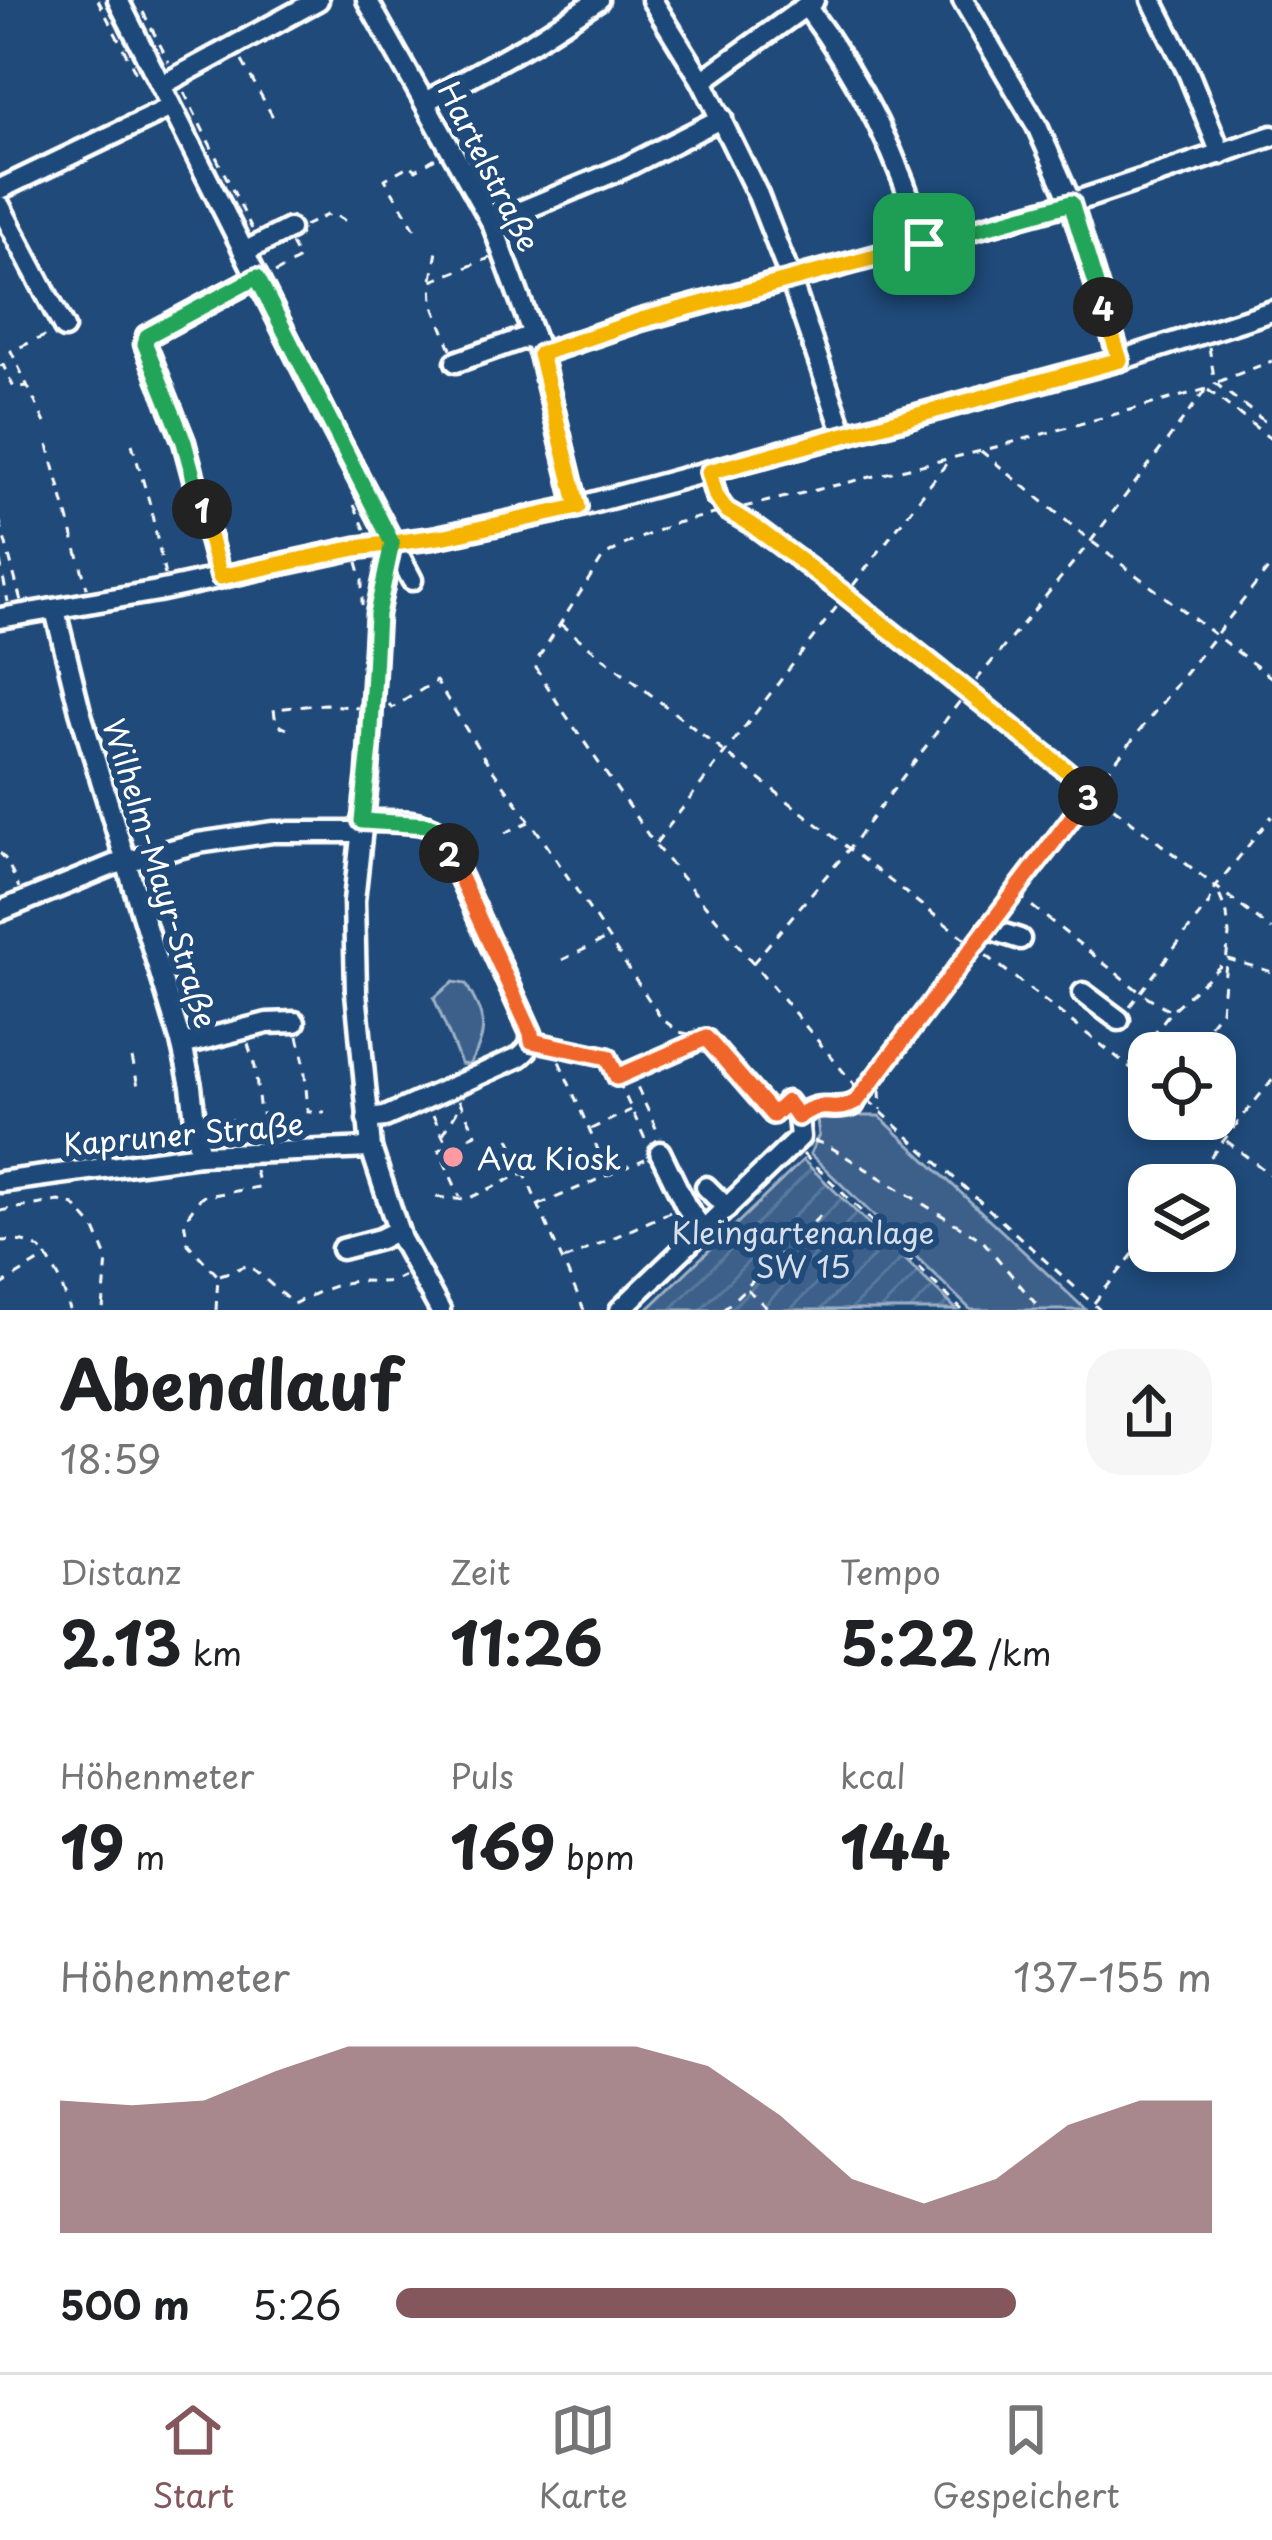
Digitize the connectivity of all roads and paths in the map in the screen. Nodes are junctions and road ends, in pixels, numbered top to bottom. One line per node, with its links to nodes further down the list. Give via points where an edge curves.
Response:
1 (118, 0): 11 (street)
2 (318, 0): 9 (street)
3 (367, 0): 12 (street, Hartelstraße)
4 (598, 0): 12 (street)
5 (652, 0): 10 (street)
6 (964, 0): 20 (street)
7 (1152, 0): 18 (street)
8 (810, 3): 10 (street); 26 (street, via 875,116)
9 (234, 46): 11 (street); 14 (path)
10 (702, 81): 15 (street)
11 (162, 85): 13 (street)
12 (425, 102): 17 (street, Hartelstraße)
13 (171, 107): 19 (street); 28 (street)
14 (273, 117)
15 (722, 118): 22 (street); 31 (street)
16 (1272, 136): 18 (street)
17 (451, 149): 22 (street, Hartelstraße); 24 (path, via 385,179)
18 (1221, 154): 20 (street)
19 (0, 189)
20 (1071, 203): 26 (street); 37 (street)
21 (0, 206): 34 (street)
22 (492, 223): 29 (street, Hartelstraße)
23 (351, 225): 25 (path, via 328,214)
24 (415, 229)
25 (294, 231): 28 (street); 30 (path, via 299,259)
26 (924, 244): 31 (street)
27 (436, 251): 32 (path)
28 (244, 252): 30 (street)
29 (502, 252): 32 (path); 36 (street, Hartelstraße)
30 (265, 275): 57 (street); 61 (street, via 145,344 184,442)
31 (791, 280): 36 (street); 46 (street)
32 (432, 281): 39 (path)
33 (1272, 311): 35 (street)
34 (64, 328): 42 (path, via 11,351)
35 (1206, 333): 37 (street); 41 (path)
36 (537, 344): 39 (street); 54 (street, Hartelstraße)
37 (1120, 360): 46 (street)
38 (1272, 361): 41 (path)
39 (456, 362)
40 (0, 366): 42 (path, via 14,388)
41 (1215, 383): 45 (path)
42 (29, 386): 44 (path)
43 (1207, 389): 47 (path); 50 (path); 56 (path)
44 (45, 423)
45 (1271, 424)
46 (844, 436): 52 (street)
47 (1272, 440)
48 (131, 444): 63 (path)
49 (48, 445): 65 (path)
50 (981, 451): 51 (path); 56 (path)
51 (951, 458): 53 (path); 64 (path)
52 (709, 472): 53 (street); 54 (street)
53 (721, 503): 64 (path); 70 (path, via 603,557)
54 (578, 507): 57 (street)
55 (0, 522): 66 (path)
56 (1091, 541): 71 (path); 73 (path)
57 (392, 543): 61 (street); 62 (street); 69 (street)
58 (0, 561): 68 (path)
59 (356, 561): 69 (path)
60 (1272, 564): 71 (path)
61 (220, 577): 63 (street)
62 (412, 580)
63 (167, 589): 65 (street)
64 (846, 595): 73 (path); 76 (path)
65 (90, 604): 67 (street)
66 (22, 608)
67 (55, 610): 68 (street); 85 (street, Wilhelm-Mayr-Straße)
68 (5, 614)
69 (369, 614): 74 (street)
70 (559, 623): 76 (path); 82 (path, via 536,668)
71 (1217, 634): 72 (path); 77 (path)
72 (1272, 678)
73 (966, 692): 77 (path); 83 (path)
74 (379, 706): 75 (path, via 274,710 276,724); 79 (path, via 392,708 436,681); 80 (street)
75 (287, 728)
76 (723, 753): 82 (path); 83 (path)
77 (1092, 791): 86 (path); 87 (path)
78 (1272, 816): 86 (path)
79 (531, 821): 81 (path); 92 (path)
80 (361, 827): 85 (street, via 198,843); 108 (street, via 436,828); 123 (street, via 353,937)
81 (506, 833)
82 (655, 845): 97 (path)
83 (848, 850): 94 (path); 97 (path)
84 (0, 854): 88 (path)
85 (125, 862): 88 (street); 109 (street, Wilhelm-Mayr-Straße)
86 (1216, 886): 91 (path); 95 (path, via 1227,914); 100 (path)
87 (1016, 894): 90 (path); 100 (path)
88 (24, 902): 89 (street)
89 (0, 911)
90 (989, 928): 93 (street); 94 (path)
91 (1272, 930)
92 (608, 938): 96 (path); 107 (path, via 669,1027)
93 (1020, 939)
94 (975, 946): 111 (path); 112 (path)
95 (1228, 958): 98 (path); 101 (path); 106 (path, via 1221,1010)
96 (562, 960)
97 (752, 964): 118 (path)
98 (1272, 972)
99 (1083, 992): 102 (street)
100 (1140, 992): 101 (path); 102 (path)
101 (1171, 1011): 105 (path)
102 (1119, 1020)
103 (295, 1022): 104 (street); 120 (path, via 308,1112)
104 (245, 1031): 109 (street); 122 (path, via 260,1114)
105 (1155, 1032)
106 (1204, 1032)
107 (706, 1038): 113 (path); 126 (path, via 773,1115)
108 (542, 1043): 113 (path, via 608,1057); 116 (street); 128 (path)
109 (182, 1045): 136 (street, Wilhelm-Mayr-Straße)
110 (132, 1058): 115 (path)
111 (1128, 1065)
112 (878, 1070): 118 (path); 121 (path)
113 (617, 1077): 119 (path)
114 (1272, 1080): 127 (path)
115 (138, 1086)
116 (458, 1095): 117 (street); 129 (path); 132 (path, via 476,1134)
117 (426, 1100): 123 (street); 129 (path)
118 (858, 1100): 121 (path); 126 (street, via 845,1108 814,1106)
119 (632, 1110): 128 (path); 139 (path, via 652,1156)
120 (325, 1112)
121 (881, 1112): 163 (path)
122 (276, 1113)
123 (367, 1119): 133 (street)
124 (233, 1120): 125 (path)
125 (204, 1122)
126 (794, 1125): 146 (street); 173 (path); 174 (path, via 982,1240)
127 (1236, 1126)
128 (589, 1130): 139 (path)
129 (442, 1136): 132 (path)
130 (509, 1138): 138 (path)
131 (1225, 1140): 137 (path); 140 (path)
132 (447, 1147): 144 (path, via 439,1150)
133 (371, 1148): 135 (street, Kapruner Straße); 150 (street)
134 (660, 1152): 151 (street)
135 (252, 1154): 136 (street, Kapruner Straße); 158 (path, via 259,1187 201,1197 184,1221 188,1244)
136 (199, 1155): 141 (street, Kapruner Straße)
137 (1205, 1164)
138 (524, 1173): 144 (path); 145 (path)
139 (609, 1174): 145 (path)
140 (1272, 1176)
141 (0, 1182)
142 (706, 1187): 146 (street)
143 (436, 1197): 144 (path)
144 (460, 1197)
145 (537, 1206): 155 (path)
146 (727, 1208): 151 (street)
147 (676, 1209): 155 (path)
148 (0, 1210): 166 (path, via 74,1205 107,1258)
149 (821, 1215): 161 (path)
150 (398, 1229): 153 (street); 157 (street)
151 (703, 1230): 170 (street)
152 (0, 1241): 154 (path, via 41,1247)
153 (341, 1249)
154 (47, 1257): 159 (path); 165 (path)
155 (562, 1261): 169 (path)
156 (1128, 1261): 163 (path)
157 (417, 1270): 164 (path, via 389,1284 326,1288); 168 (street)
158 (218, 1276): 164 (path, via 248,1265); 167 (path)
159 (14, 1278): 160 (path); 162 (path)
160 (0, 1286)
161 (746, 1288): 171 (path); 172 (path)
162 (19, 1291)
163 (1093, 1305): 175 (path)
164 (294, 1307)
165 (70, 1310)
166 (104, 1310)
167 (216, 1310)
168 (440, 1310)
169 (584, 1310)
170 (620, 1310)
171 (723, 1310)
172 (769, 1310)
173 (962, 1310)
174 (1041, 1310)
175 (1100, 1310)

